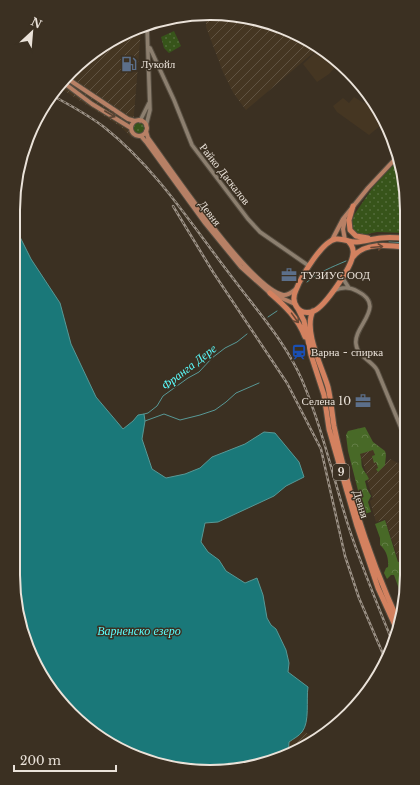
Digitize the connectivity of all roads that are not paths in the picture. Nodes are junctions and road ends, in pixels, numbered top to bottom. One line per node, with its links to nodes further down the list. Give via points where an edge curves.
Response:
1 (147, 31): 2 (street)
2 (148, 47): 5 (street); 20 (street, Райко Даскалов, via 174,100 192,145 260,232)
3 (72, 80): 6 (main road, via 128,119)
4 (67, 85): 8 (main road, one-way to 8)
5 (149, 102): 6 (street); 7 (street, via 150,112)
6 (138, 121): 7 (main road); 8 (main road)
7 (146, 126): 9 (main road)
8 (131, 128): 10 (main road, via 133,133)
9 (146, 132): 10 (main road); 23 (main road, Девня, via 209,221 252,273 280,294 288,295)
10 (141, 136): 25 (main road, Девня, via 232,258)
11 (394, 160): 12 (main road)
12 (353, 206): 13 (main road); 14 (highway, via 349,223 351,233 359,238)
13 (346, 216): 16 (main road); 17 (main road, via 343,229)
14 (379, 238): 15 (highway); 17 (highway)
15 (400, 238)
16 (332, 240): 17 (highway); 20 (highway)
17 (347, 241): 19 (highway, via 352,247)
18 (400, 247): 19 (highway, one-way to 18, via 358,251 368,248)
19 (353, 258): 21 (highway)
20 (309, 266): 23 (highway)
21 (342, 277): 22 (street); 24 (highway)
22 (349, 288): 24 (street); 30 (street, via 365,296 370,306 369,315 356,338 356,346 377,370)
23 (296, 289): 26 (highway)
24 (332, 292): 28 (highway)
25 (270, 293): 26 (main road, Девня); 29 (highway, one-way to 29, via 296,318)
26 (295, 304): 27 (highway, 9)
27 (298, 309): 28 (highway); 29 (highway, Девня / 9, via 304,321)
28 (313, 311): 31 (highway, Девня / 9, via 310,317 316,356 330,398 344,468 382,585)
29 (310, 349): 32 (highway, Девня / 9, via 357,526 378,588)
30 (400, 426)
31 (396, 615)
32 (394, 623)

